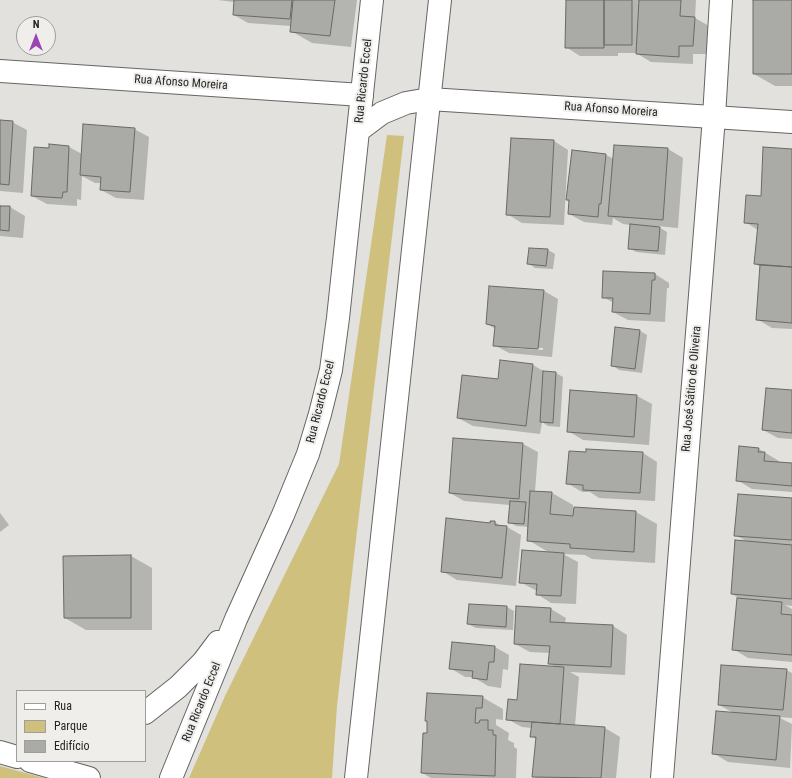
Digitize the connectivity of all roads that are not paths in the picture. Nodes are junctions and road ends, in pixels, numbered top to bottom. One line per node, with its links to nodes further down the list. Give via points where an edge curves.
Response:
1 (372, 0): 5 (main road, Rua Ricardo Eccel)
2 (440, 0): 6 (main road)
3 (721, 0): 7 (main road, Rua José Sátiro de Oliveira)
4 (0, 71): 5 (main road, Rua Afonso Moreira)
5 (362, 95): 9 (main road, Rua Ricardo Eccel)
6 (429, 99): 7 (main road, Rua Afonso Moreira); 9 (main road, Rua Afonso Moreira, via 406,103 382,113); 15 (main road)
7 (714, 117): 8 (main road, Rua Afonso Moreira); 16 (main road, Rua José Sátiro de Oliveira)
8 (792, 122)
9 (358, 131): 10 (main road, Rua Ricardo Eccel, via 331,370 308,454)
10 (236, 619): 11 (main road, via 203,662 178,687); 14 (main road, Rua Ricardo Eccel)
11 (146, 712)
12 (33, 762): 13 (main road)
13 (89, 778)
14 (171, 778)
15 (356, 778)
16 (662, 778)

